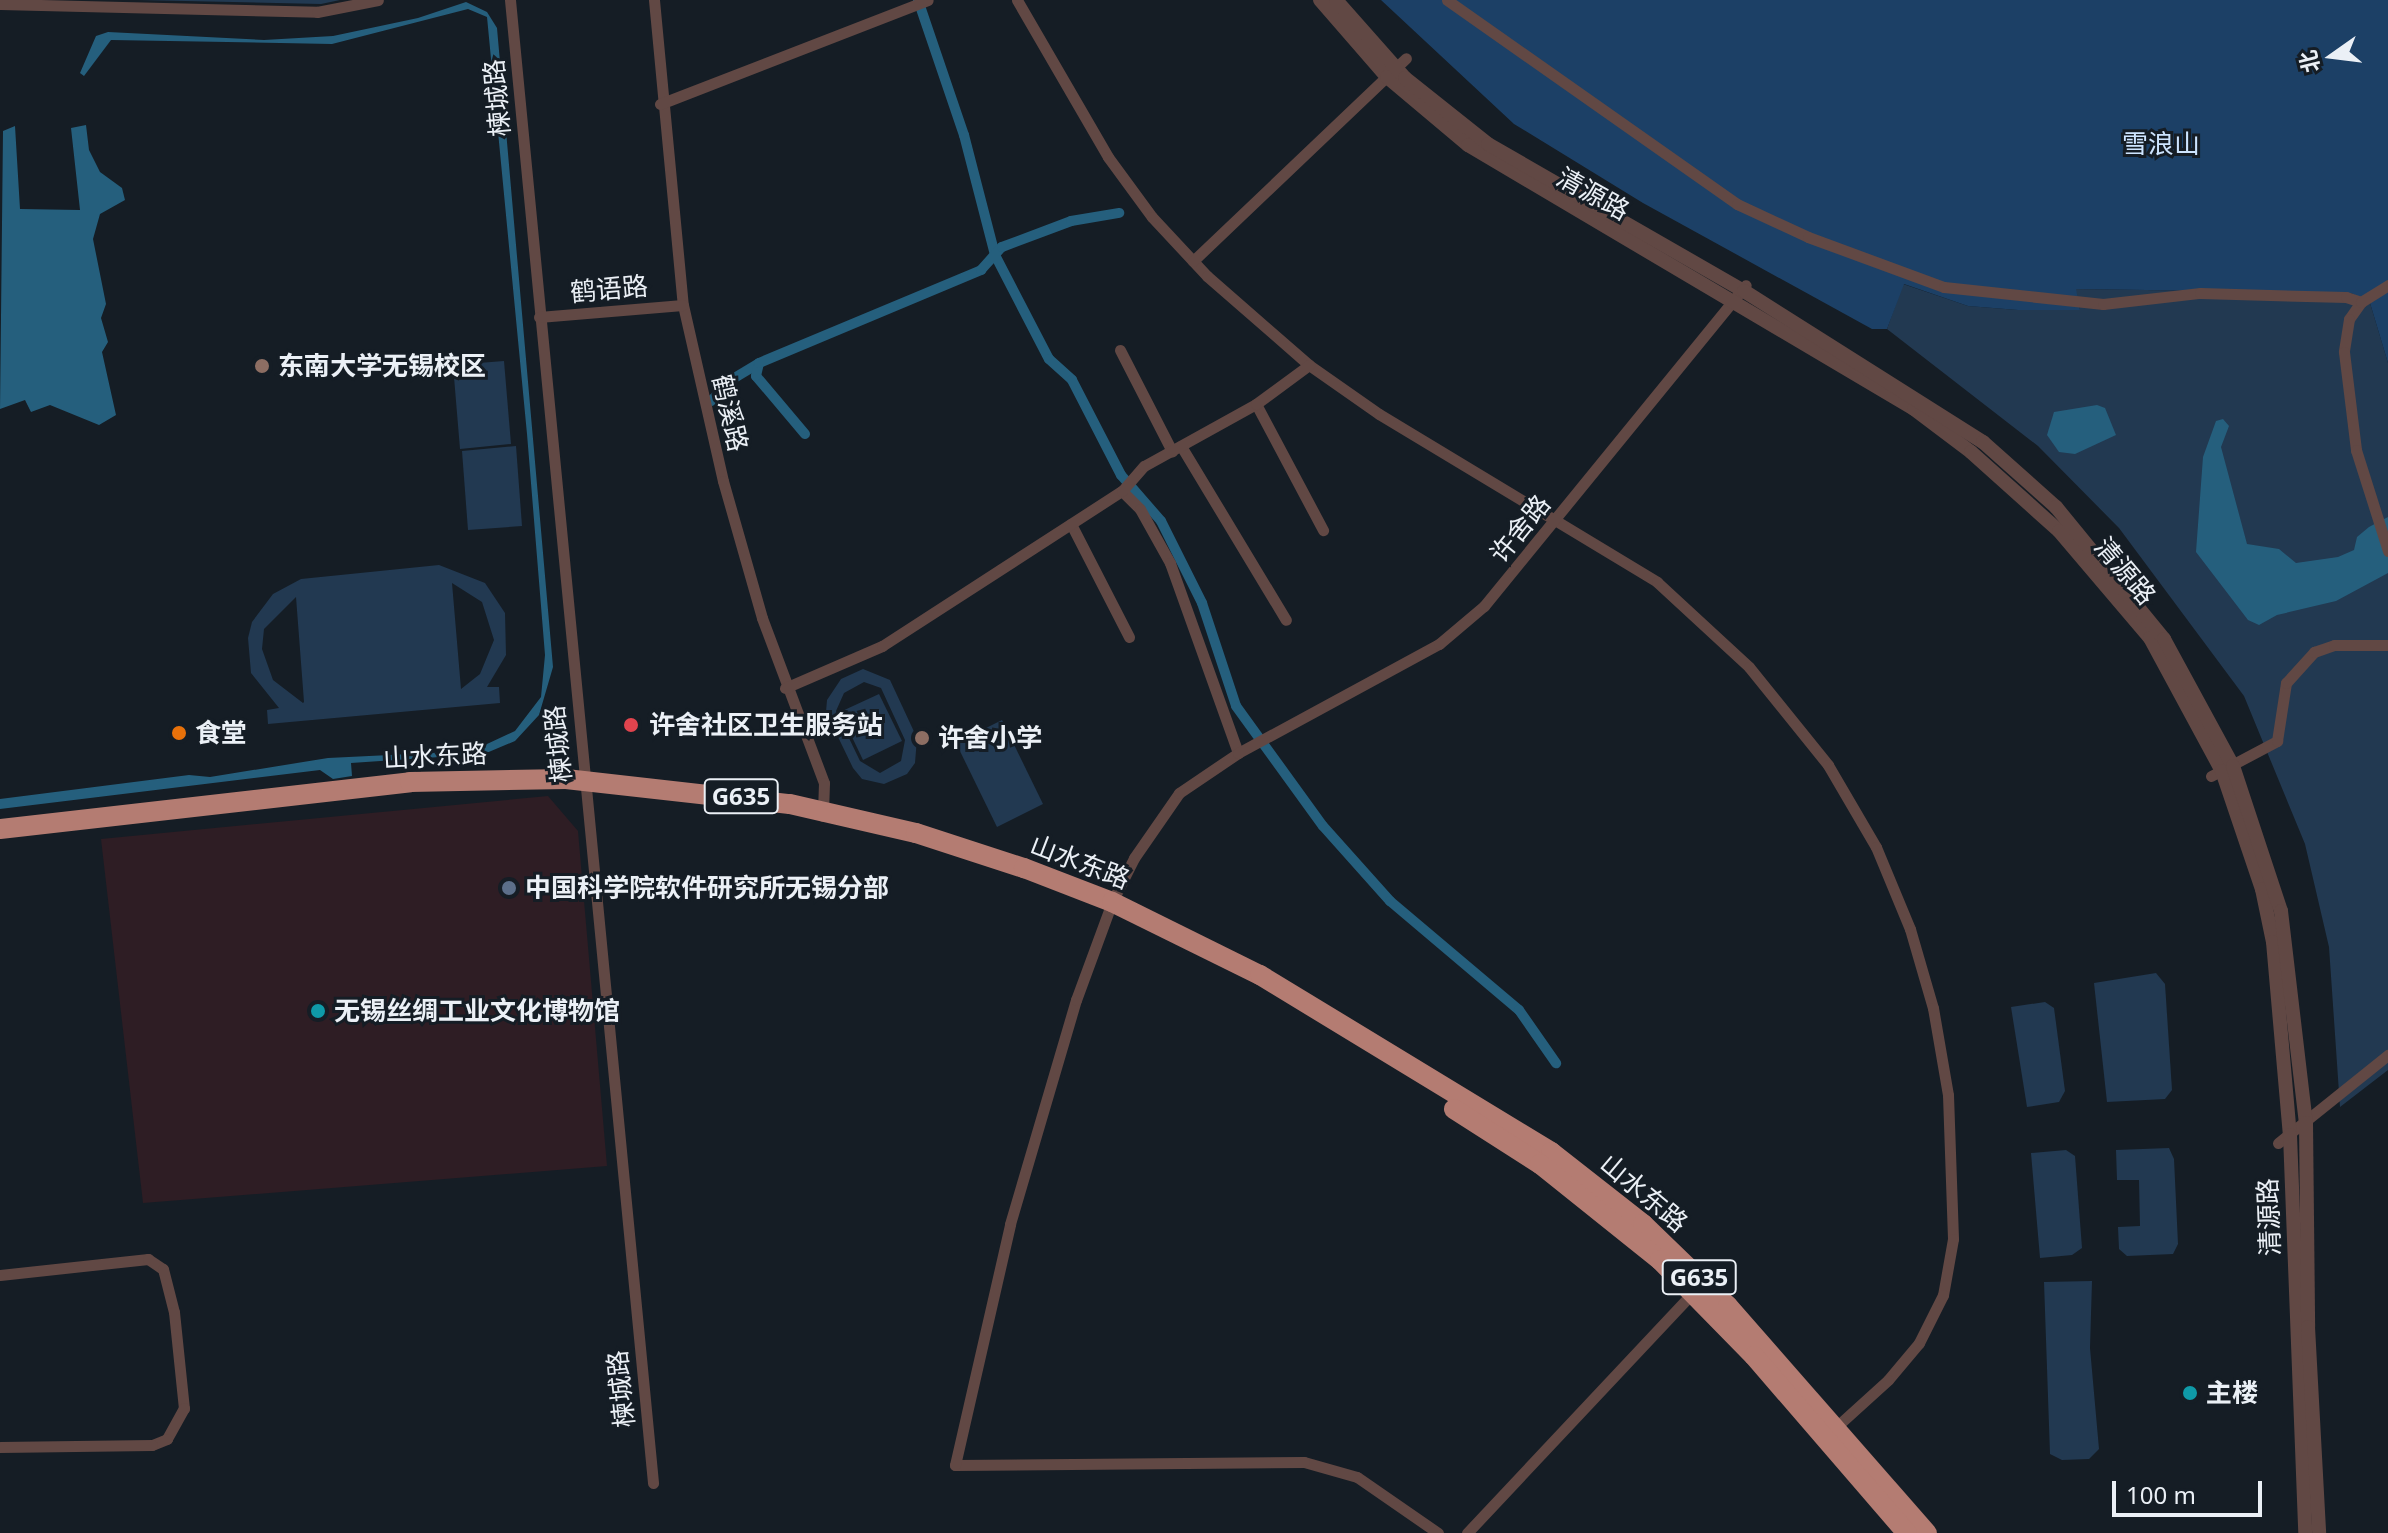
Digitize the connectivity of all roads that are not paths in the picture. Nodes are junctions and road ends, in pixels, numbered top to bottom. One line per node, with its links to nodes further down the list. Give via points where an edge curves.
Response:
1 (378, 0): 9 (street, via 317,12)
2 (510, 0): 17 (street, 楝城路)
3 (654, 0): 11 (street, 鹤溪路)
4 (928, 0): 11 (street)
5 (1017, 0): 12 (street, via 1108,157)
6 (1320, 0): 10 (street, 清源路)
7 (1336, 0): 10 (street, 清源路)
8 (1447, 0): 15 (street, via 1737,204 1808,237 1944,287 2103,304 2200,293 2346,297)
9 (0, 4)
10 (1396, 68): 12 (street); 14 (street, 清源路, via 1537,176)
11 (660, 104): 16 (street, 鹤溪路)
12 (1193, 261): 19 (street)
13 (2388, 285): 15 (street)
14 (1742, 293): 23 (street, 许舍路); 32 (street, 清源路, via 1973,435 2056,507 2164,639)
15 (2361, 302): 26 (street, via 2349,319 2344,352 2356,450)
16 (683, 305): 17 (street, 鹤语路); 30 (street, 鹤溪路, via 723,481)
17 (539, 317): 33 (street, 楝城路)
18 (1120, 350): 21 (street)
19 (1309, 365): 20 (street); 23 (street, via 1379,414)
20 (1256, 404): 21 (street); 25 (street)
21 (1177, 448): 22 (street, via 1142,467); 27 (street)
22 (1123, 491): 24 (street); 31 (street, via 1140,509 1170,563)
23 (1558, 517): 31 (street, 许舍路, via 1484,606 1439,644); 43 (street, via 1657,582 1749,667 1828,765 1876,847 1914,942 1933,1008 1948,1095 1953,1239 1943,1295 1919,1343)
24 (1071, 524): 28 (street); 30 (street, via 882,646)
25 (1323, 530)
26 (2388, 551)
27 (1286, 620)
28 (1129, 637)
29 (2388, 645): 32 (street, via 2334,645 2314,652 2286,683 2277,741)
30 (785, 688): 34 (street, 鹤溪路, via 824,783)
31 (1241, 752): 37 (street, 许舍路, via 1179,793 1134,858)
32 (2222, 771): 39 (street, 清源路, via 2281,911); 40 (street, 清源路, via 2262,889 2273,942)
33 (584, 785): 34 (highway, 山水东路 / G635); 35 (highway, 山水东路 / G635, via 410,782); 36 (highway, 山水东路 / G635, via 393,794); 45 (street, 楝城路)
34 (823, 816): 37 (highway, 山水东路 / G635)
35 (0, 829)
36 (0, 841)
37 (1112, 907): 42 (highway, 山水东路 / G635, via 1245,978 1540,1164 1602,1210); 43 (highway, 山水东路 / G635, via 1260,975 1551,1152 1671,1250); 46 (street, 许舍路, via 1076,1000 1010,1224 955,1465 1304,1462 1357,1477)
38 (2388, 1055): 39 (street)
39 (2306, 1123): 40 (street); 51 (street, 清源路)
40 (2284, 1139): 50 (street, 清源路)
41 (0, 1275): 44 (street, via 148,1259 163,1269 174,1312 184,1408 167,1439 152,1445)
42 (1692, 1293): 43 (highway, 山水东路 / G635); 47 (street)
43 (1830, 1431): 48 (highway, 山水东路 / G635); 49 (highway, 山水东路 / G635)
44 (0, 1447)
45 (653, 1483)
46 (1438, 1533)
47 (1467, 1533)
48 (1907, 1533)
49 (1927, 1533)
50 (2305, 1533)
51 (2319, 1533)

